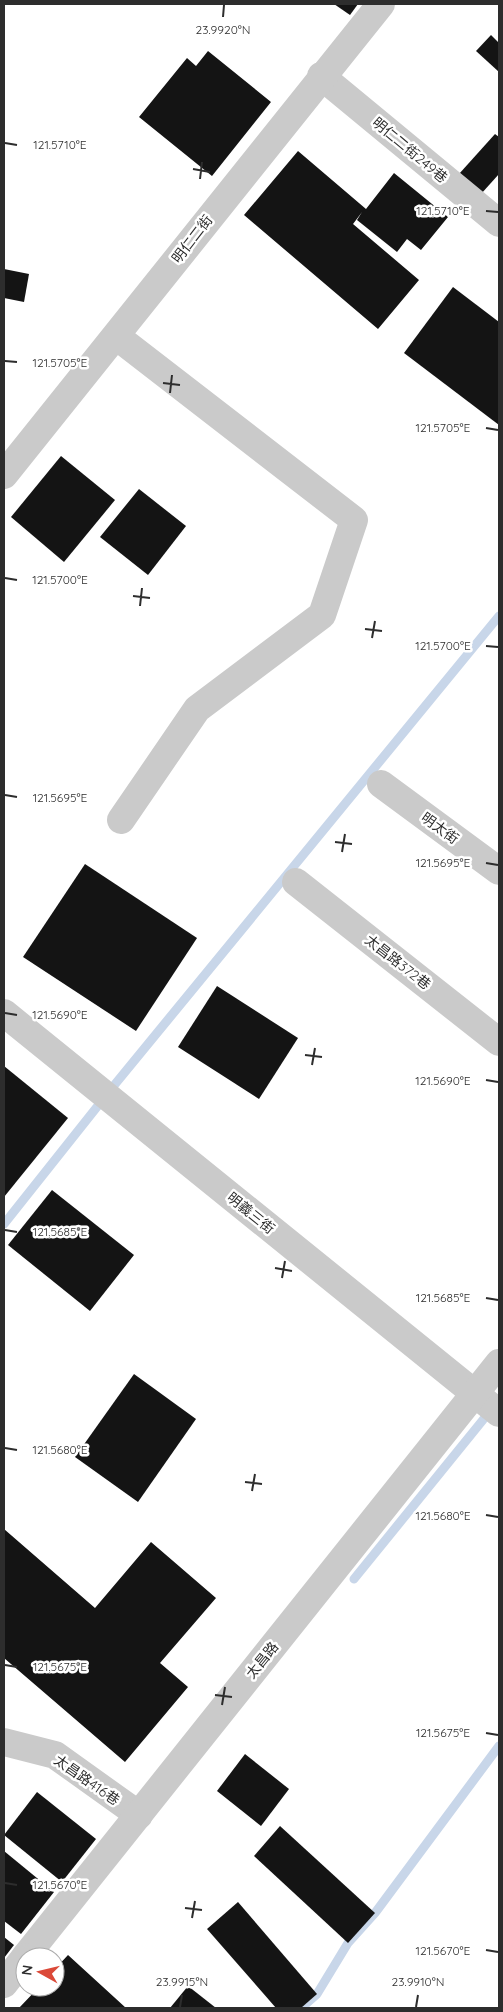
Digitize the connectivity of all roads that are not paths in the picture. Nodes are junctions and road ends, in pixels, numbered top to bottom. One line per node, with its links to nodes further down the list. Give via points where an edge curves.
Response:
1 (381, 4): 2 (street, 明仁二街)
2 (322, 76): 3 (street, 明仁二街249巷); 4 (street, 明仁二街)
3 (499, 223)
4 (116, 336): 5 (street, 明仁二街); 7 (street, via 354,520 322,615 196,709)
5 (4, 474)
6 (380, 784): 8 (street, 明太街)
7 (121, 820)
8 (499, 871)
9 (296, 882): 11 (street, 太昌路372巷)
10 (4, 1013): 13 (street, 明義三街)
11 (499, 1042)
12 (499, 1363): 13 (street, 太昌路)
13 (475, 1393): 14 (street, 明義三街); 16 (street, 太昌路)
14 (499, 1413)
15 (4, 1742): 16 (street, 太昌路416巷, via 55,1755)
16 (138, 1815): 17 (street, 太昌路)
17 (33, 1947)
18 (15, 1970): 19 (street, 太昌路)
19 (4, 1984)

